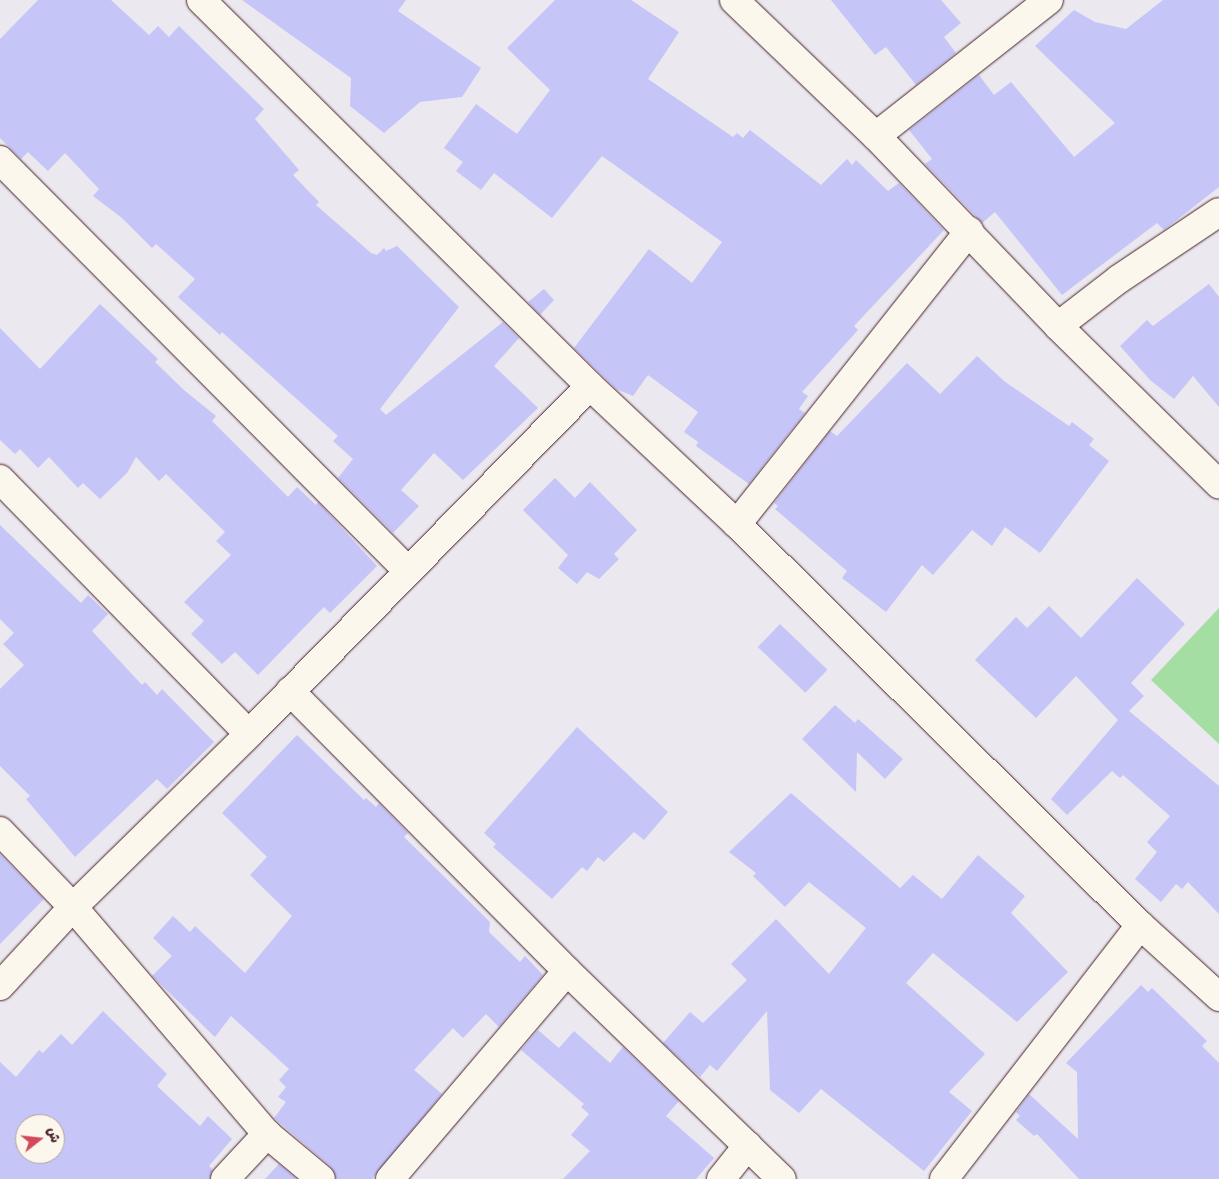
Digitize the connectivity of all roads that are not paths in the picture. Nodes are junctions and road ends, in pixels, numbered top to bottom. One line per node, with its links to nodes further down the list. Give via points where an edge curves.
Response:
1 (201, 0): 9 (street)
2 (734, 0): 4 (street)
3 (1049, 0): 4 (street)
4 (876, 136): 7 (street)
5 (0, 160): 13 (street)
6 (1219, 212): 8 (street)
7 (969, 231): 8 (street); 12 (street)
8 (1058, 326): 11 (street)
9 (590, 386): 12 (street); 13 (street)
10 (0, 479): 15 (street)
11 (1219, 484)
12 (737, 524): 18 (street)
13 (406, 570): 14 (street)
14 (290, 691): 15 (street); 19 (street)
15 (249, 734): 17 (street)
16 (0, 830): 17 (street)
17 (73, 907): 20 (street); 22 (street)
18 (1140, 925): 21 (street); 29 (street)
19 (567, 971): 23 (street); 26 (street)
20 (0, 986)
21 (1219, 997)
22 (267, 1134): 24 (street); 25 (street)
23 (748, 1146): 27 (street); 28 (street)
24 (225, 1179)
25 (321, 1179)
26 (390, 1179)
27 (722, 1179)
28 (782, 1179)
29 (944, 1179)

